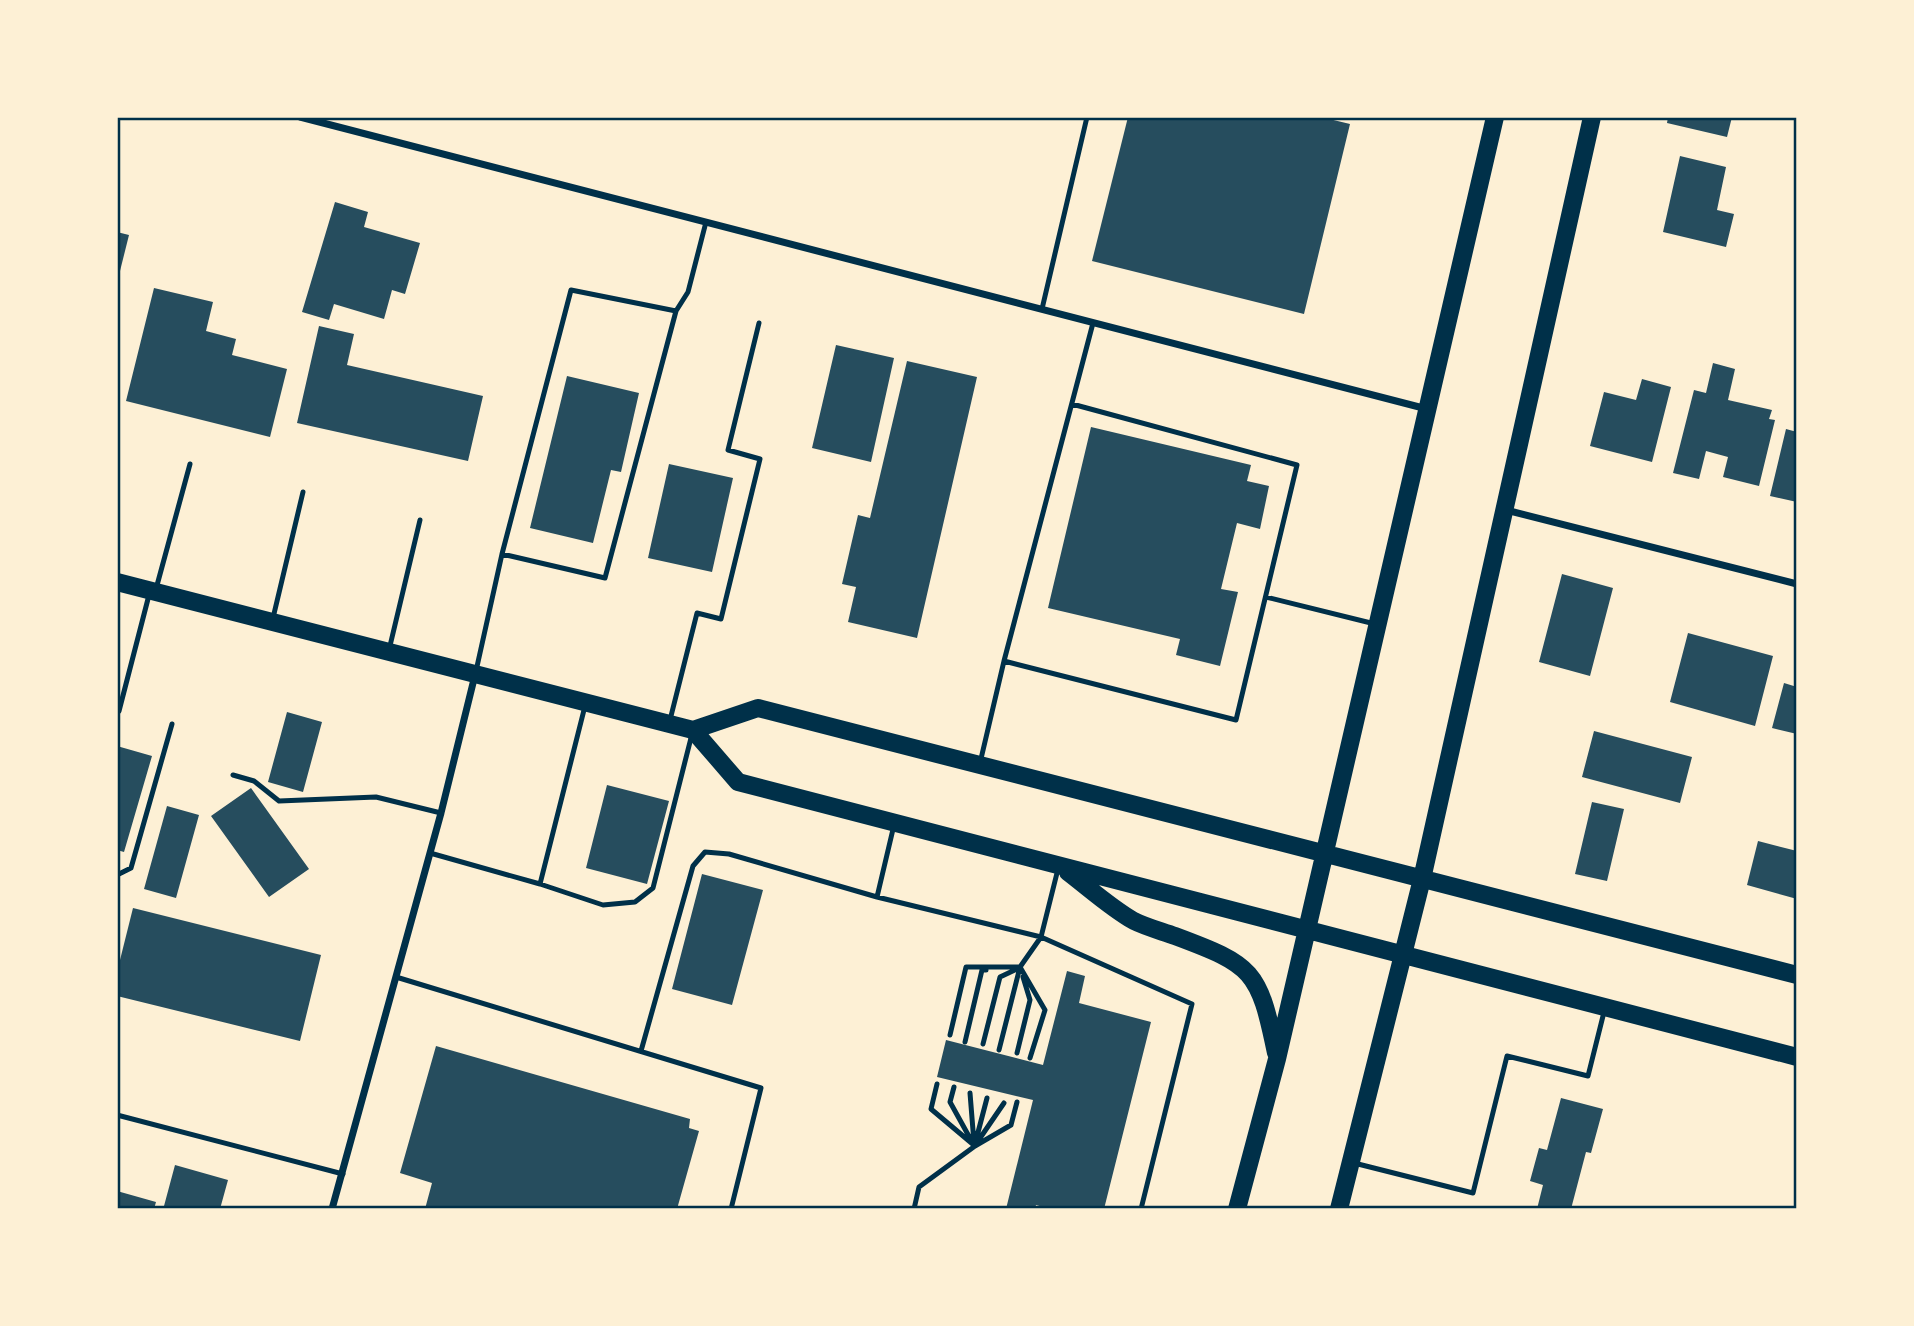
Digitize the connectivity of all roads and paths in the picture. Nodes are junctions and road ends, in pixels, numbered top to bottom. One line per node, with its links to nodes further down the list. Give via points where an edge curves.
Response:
1 (300, 117): 5 (street)
2 (1087, 117): 6 (lane)
3 (1495, 117): 11 (main road)
4 (1592, 117): 14 (main road)
5 (706, 222): 6 (street); 7 (lane, via 688,292)
6 (1042, 309): 9 (street)
7 (676, 311): 16 (lane, via 571,289); 16 (lane, via 605,579)
8 (759, 323): 28 (lane, via 727,450 761,458 721,619 696,613)
9 (1093, 323): 10 (lane); 11 (street)
10 (1072, 404): 20 (lane, via 1297,465); 24 (lane)
11 (1428, 410): 22 (main road)
12 (190, 464): 19 (lane)
13 (303, 492): 21 (lane)
14 (1506, 510): 18 (street); 39 (main road)
15 (420, 520): 23 (lane)
16 (502, 554): 25 (lane)
17 (117, 582): 19 (main road)
18 (1797, 584)
19 (153, 591): 21 (main road); 27 (lane)
20 (1266, 597): 22 (lane); 24 (lane, via 1236,720)
21 (272, 622): 23 (main road)
22 (1378, 624): 36 (main road)
23 (389, 652): 25 (main road)
24 (1004, 661): 31 (lane)
25 (476, 674): 26 (main road); 33 (street)
26 (586, 702): 28 (main road); 40 (lane)
27 (119, 711)
28 (669, 723): 30 (main road)
29 (172, 724): 38 (lane, via 131,868)
30 (693, 730): 31 (main road, via 758,708); 34 (main road, via 738,782); 40 (lane, via 653,888 635,902 603,905)
31 (980, 765): 36 (main road)
32 (233, 775): 33 (lane, via 254,781 279,801 376,797)
33 (441, 814): 35 (street)
34 (894, 823): 37 (main road); 41 (lane)
35 (430, 853): 40 (lane); 47 (street)
36 (1325, 853): 39 (main road); 42 (main road)
37 (1059, 866): 42 (main road); 43 (lane); 57 (main road, via 1134,921 1239,964 1259,989)
38 (117, 875)
39 (1422, 879): 44 (main road); 46 (main road)
40 (540, 884)
41 (877, 897): 43 (lane); 53 (lane, via 729,854 705,852 692,866)
42 (1307, 931): 44 (main road); 57 (main road)
43 (1041, 937): 45 (lane); 71 (lane, via 1192,1004)
44 (1402, 956): 48 (main road); 66 (main road)
45 (1020, 967): 49 (lane, via 966,967); 50 (lane, via 982,970); 51 (lane, via 1000,977); 52 (lane); 54 (lane, via 1030,1000); 56 (lane, via 1045,1010)
46 (1797, 975)
47 (396, 977): 53 (lane); 67 (street)
48 (1605, 1008): 55 (main road); 66 (lane, via 1588,1076 1507,1056 1473,1193)
49 (950, 1035)
50 (965, 1042)
51 (983, 1044)
52 (999, 1050)
53 (641, 1051): 69 (lane, via 761,1088)
54 (1017, 1053)
55 (1797, 1057)
56 (1030, 1058)
57 (1277, 1059): 72 (main road)
58 (937, 1084): 65 (lane, via 931,1109)
59 (954, 1087): 65 (lane, via 950,1102)
60 (970, 1093): 65 (lane)
61 (987, 1098): 65 (lane)
62 (1017, 1102): 65 (lane, via 1011,1125)
63 (1003, 1104): 65 (lane)
64 (117, 1115): 67 (lane)
65 (975, 1146): 70 (lane, via 919,1187)
66 (1351, 1163): 73 (main road)
67 (342, 1174): 68 (street)
68 (332, 1209)
69 (731, 1209)
70 (914, 1209)
71 (1141, 1209)
72 (1237, 1209)
73 (1339, 1209)

